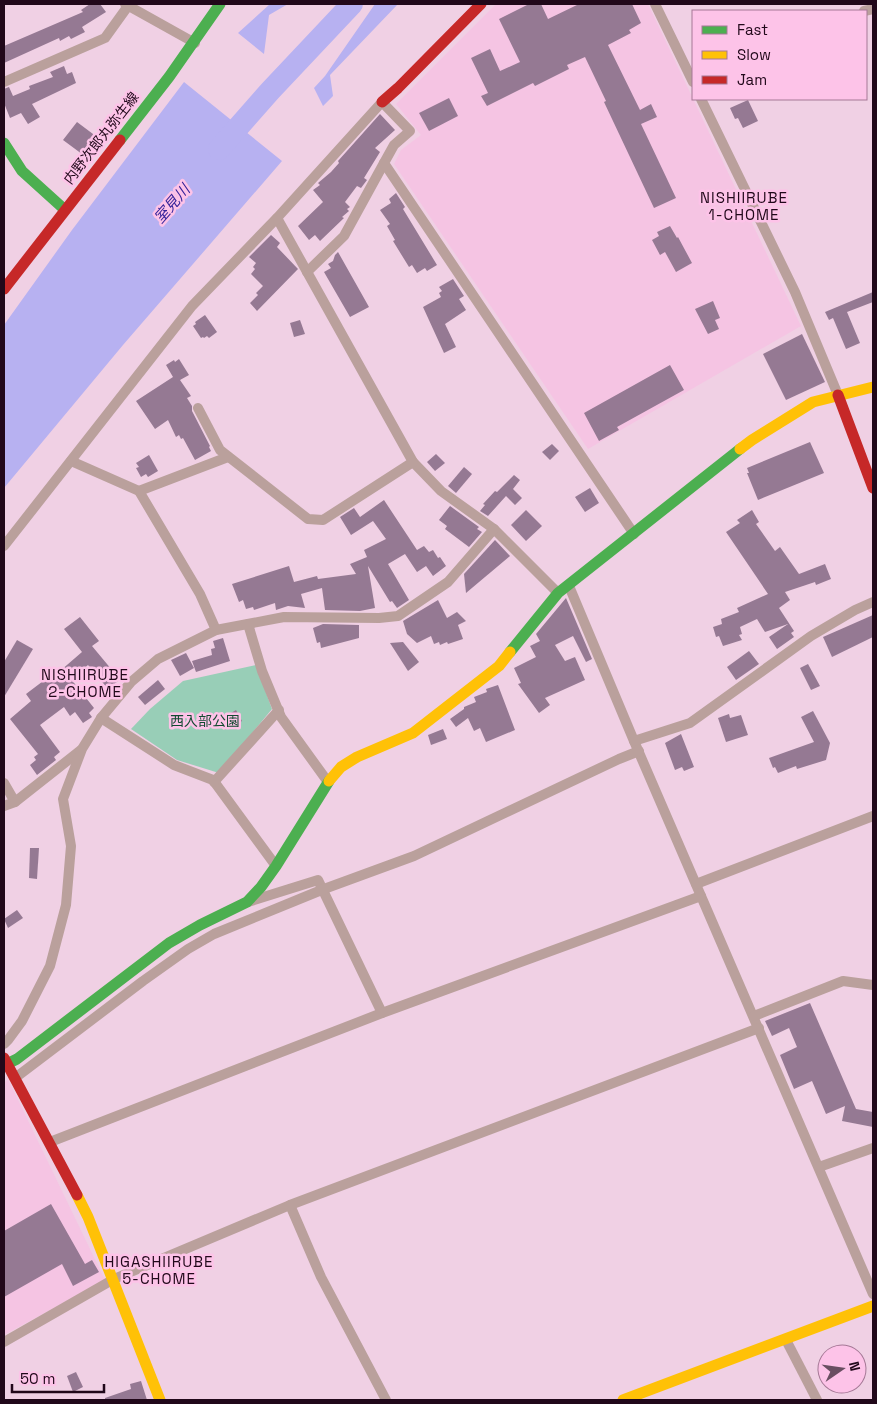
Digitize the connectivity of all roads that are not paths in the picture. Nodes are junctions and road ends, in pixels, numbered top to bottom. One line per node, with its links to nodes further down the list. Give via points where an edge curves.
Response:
1 (220, 4): 5 (street, 内野次郎丸弥生線)
2 (481, 4): 9 (street)
3 (655, 4): 6 (street)
4 (126, 5): 5 (street); 7 (street, via 105,38)
5 (195, 43): 12 (street, 内野次郎丸弥生線)
6 (692, 76)
7 (4, 82)
8 (701, 100): 17 (street, via 795,292)
9 (382, 102): 11 (street, via 410,131 394,145); 13 (street)
10 (4, 144): 12 (street, via 22,171)
11 (384, 163): 14 (street, via 344,236); 25 (street)
12 (64, 209): 15 (street, 内野次郎丸弥生線)
13 (277, 218): 14 (street); 20 (street, via 192,306)
14 (307, 272): 21 (street)
15 (4, 290)
16 (873, 387): 17 (street)
17 (838, 395): 22 (street); 25 (street, via 813,402 752,440)
18 (198, 408): 19 (street, via 220,450)
19 (228, 457): 21 (street, via 308,519 323,520); 23 (street)
20 (70, 461): 23 (street); 26 (street)
21 (413, 462): 24 (street, via 440,491)
22 (873, 488)
23 (139, 491): 31 (street, via 200,594)
24 (494, 529): 28 (street); 30 (street, via 448,582 398,616 284,617)
25 (634, 534): 27 (street)
26 (4, 546)
27 (569, 586): 28 (street); 34 (street)
28 (558, 594): 38 (street, via 499,666 413,733 357,757 341,767)
29 (873, 602): 34 (street, via 812,636 690,723)
30 (248, 624): 31 (street); 32 (street, via 262,671)
31 (216, 630): 33 (street, via 158,659 131,682)
32 (279, 710): 37 (street); 38 (street)
33 (101, 718): 35 (street); 37 (street, via 174,765)
34 (634, 741): 36 (street)
35 (82, 749): 40 (street); 52 (street, via 63,799 70,856 66,905 50,966 22,1021)
36 (639, 751): 44 (street); 45 (street, via 414,856)
37 (214, 782): 43 (street)
38 (328, 782): 43 (street)
39 (4, 783): 40 (street)
40 (15, 802): 41 (street)
41 (4, 806)
42 (873, 816): 44 (street)
43 (276, 866): 47 (street)
44 (696, 884): 46 (street)
45 (324, 889): 47 (street, via 318,880); 49 (street); 54 (street, via 188,948)
46 (701, 896): 49 (street); 50 (street)
47 (247, 902): 53 (street, via 169,943 17,1059)
48 (873, 985): 50 (street, via 844,981)
49 (382, 1014): 55 (street)
50 (754, 1016): 51 (street)
51 (759, 1028): 57 (street); 58 (street)
52 (4, 1044)
53 (5, 1063): 54 (street)
54 (15, 1078): 55 (street)
55 (50, 1142): 59 (street, via 88,1217)
56 (873, 1148): 57 (street)
57 (819, 1167): 60 (street)
58 (290, 1204): 59 (street); 65 (street, via 321,1277)
59 (114, 1279): 63 (street); 64 (street)
60 (873, 1294)
61 (873, 1306): 62 (street)
62 (786, 1340): 66 (street); 67 (street)
63 (4, 1342)
64 (160, 1400)
65 (386, 1400)
66 (623, 1400)
67 (817, 1400)

